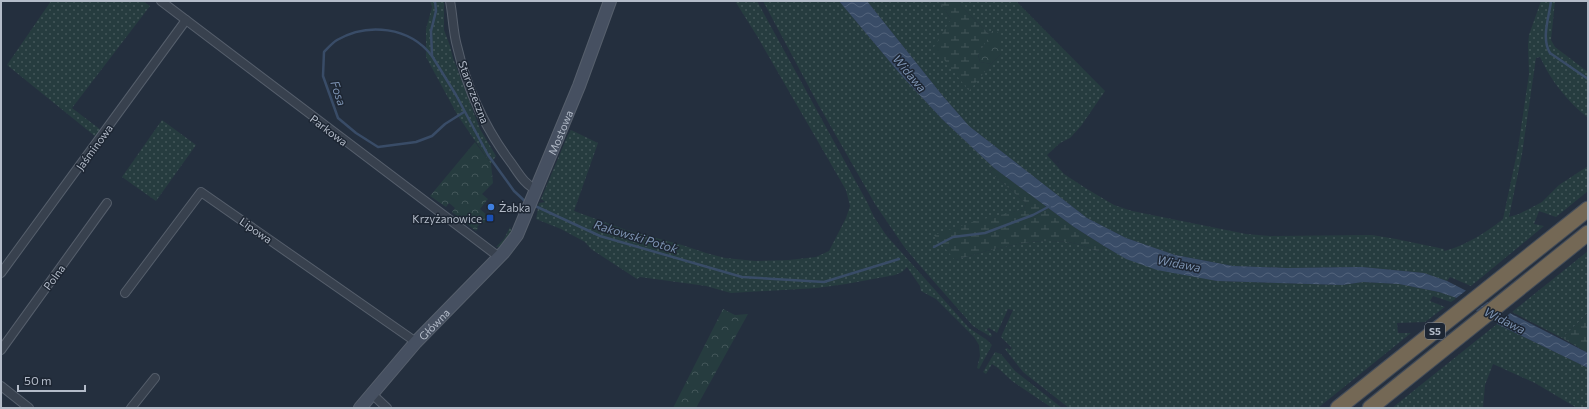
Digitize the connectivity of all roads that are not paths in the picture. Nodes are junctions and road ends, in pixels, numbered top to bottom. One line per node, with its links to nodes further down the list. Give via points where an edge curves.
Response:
1 (161, 1): 4 (street, Parkowa)
2 (450, 1): 5 (street, Starorzeczna, via 457,46 480,111 501,149)
3 (610, 1): 5 (street, Mostowa)
4 (186, 20): 9 (street, Parkowa); 10 (street, Jaśminowa)
5 (535, 194): 9 (street, Mostowa, via 517,235)
6 (107, 203): 13 (street, Polna)
7 (1588, 209): 21 (highway, S5)
8 (1588, 233): 22 (highway, S5)
9 (498, 257): 12 (street, Główna)
10 (1, 273)
11 (125, 293): 12 (street, Lipowa, via 201,192)
12 (416, 342): 16 (street, Główna)
13 (1, 350)
14 (155, 378): 18 (street)
15 (1, 386): 17 (street)
16 (372, 394): 19 (street, Główna); 20 (street)
17 (29, 408)
18 (131, 408)
19 (360, 408)
20 (387, 408)
21 (1338, 408)
22 (1370, 408)

